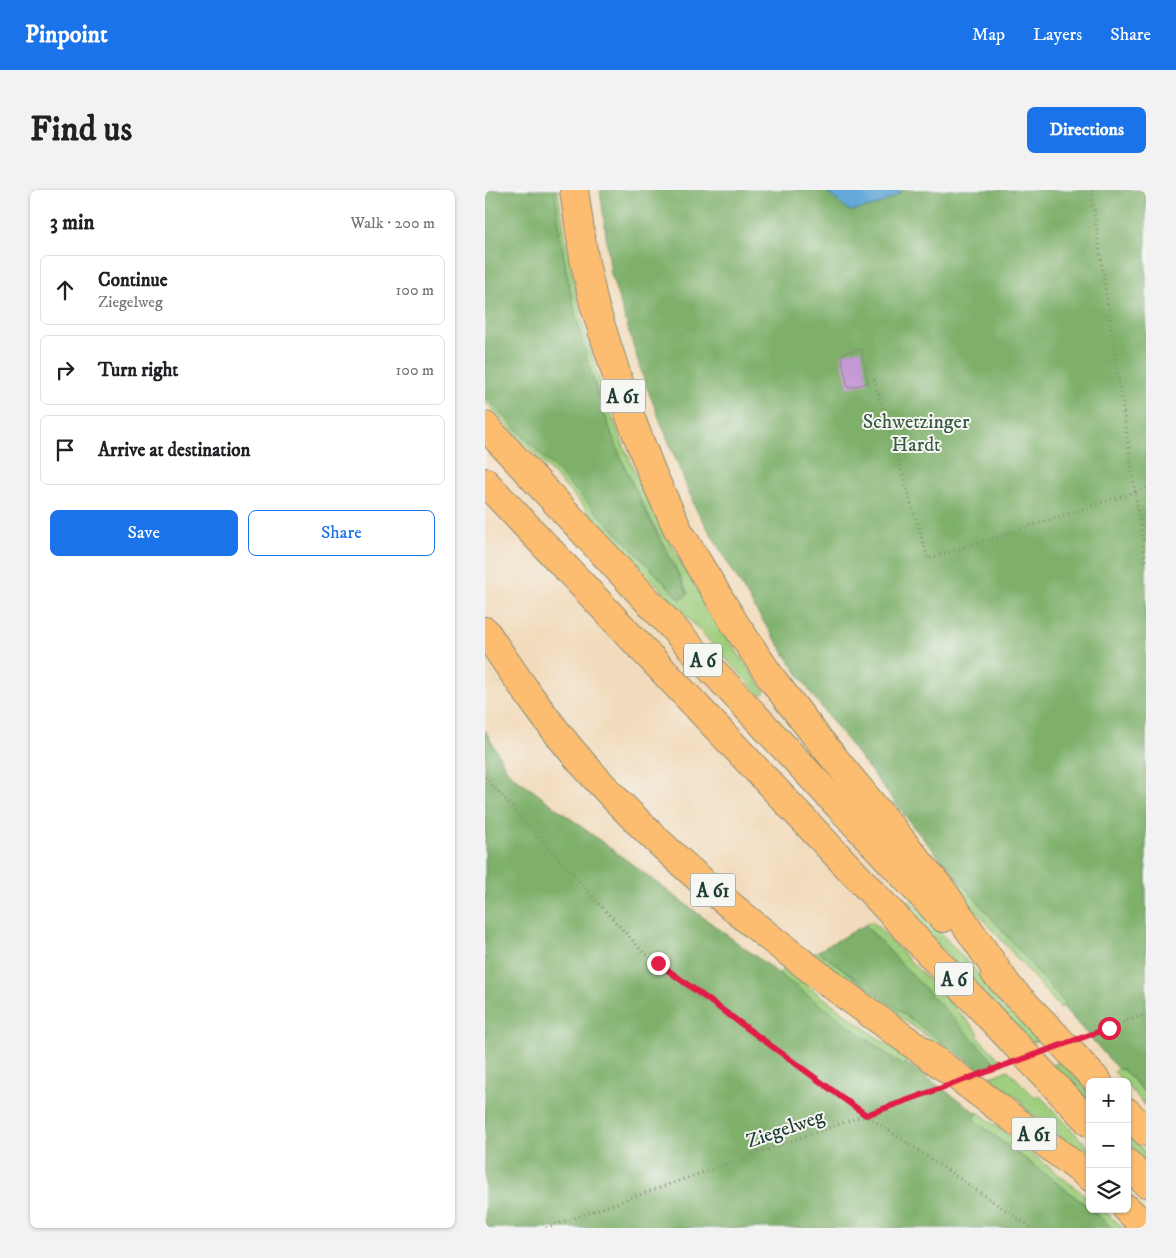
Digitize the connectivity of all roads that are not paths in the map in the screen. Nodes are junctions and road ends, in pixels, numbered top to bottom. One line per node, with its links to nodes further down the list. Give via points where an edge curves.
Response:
1 (574, 190): 5 (highway, A 61, via 584,258 597,313 628,411 678,530 772,679 942,890)
2 (485, 426): 5 (highway, A 6)
3 (485, 482): 8 (highway, A 6, via 1023,1058)
4 (485, 631): 11 (highway, A 61, bridge, via 583,764 669,851 945,1080 978,1084)
5 (1007, 985): 6 (highway, A 6, bridge, via 1053,1033 1076,1046)
6 (1096, 1078)
7 (1131, 1116): 9 (highway)
8 (1086, 1119)
9 (1146, 1132)
10 (1131, 1167): 12 (highway)
11 (1086, 1173)
12 (1146, 1183)
13 (1131, 1213): 14 (highway)
14 (1146, 1226)

